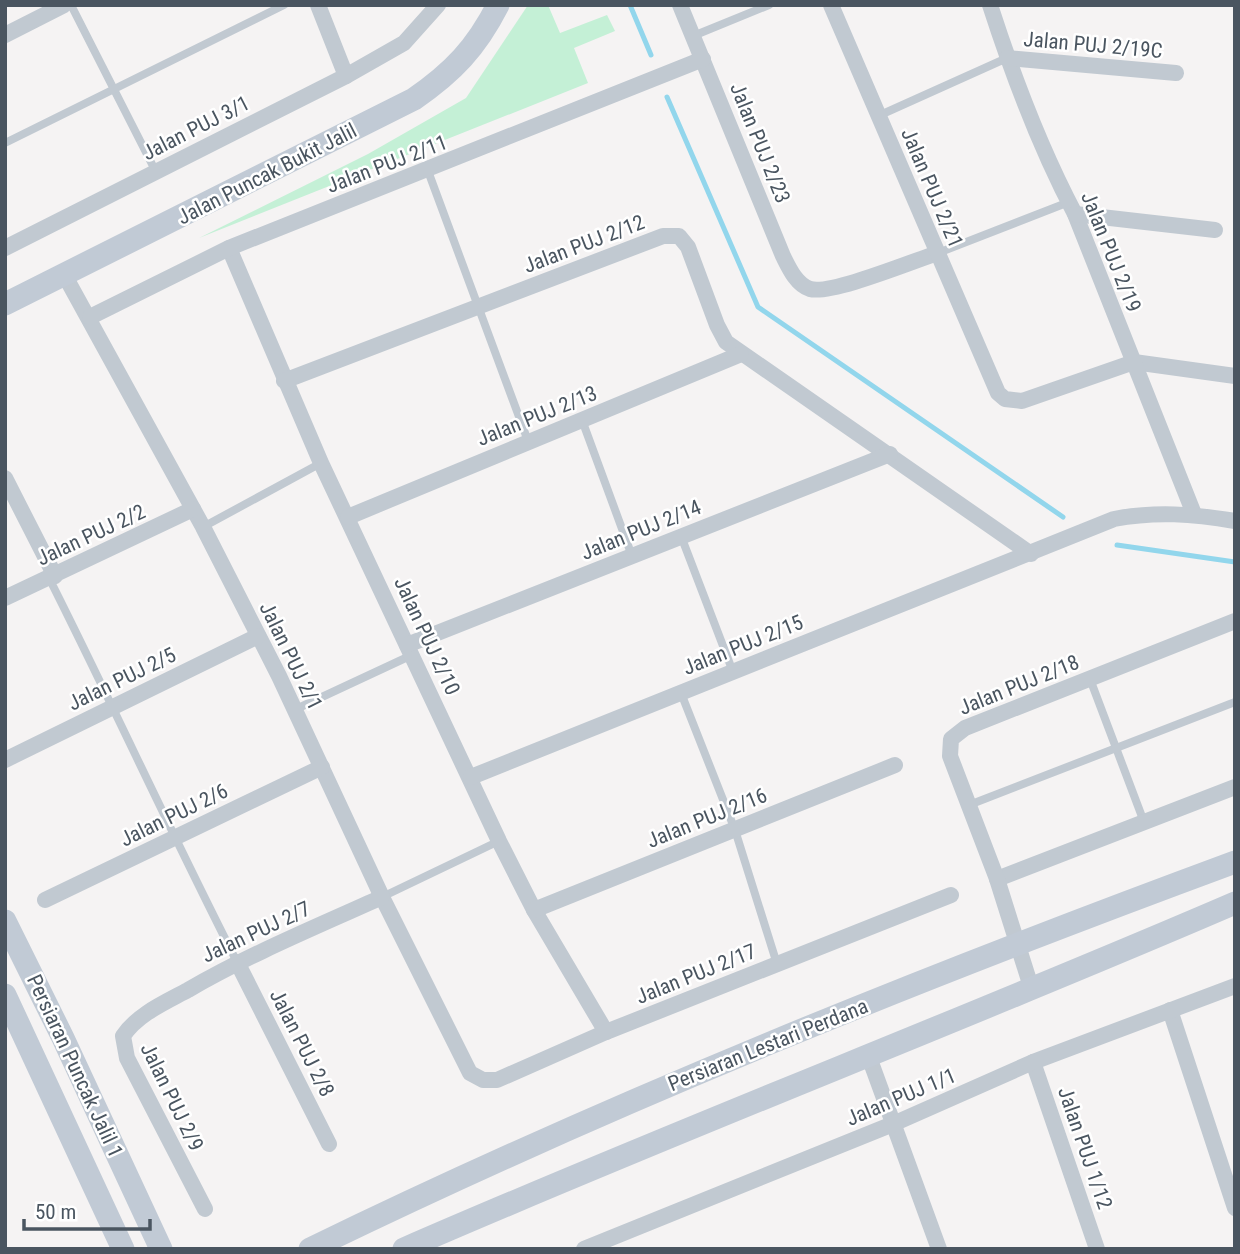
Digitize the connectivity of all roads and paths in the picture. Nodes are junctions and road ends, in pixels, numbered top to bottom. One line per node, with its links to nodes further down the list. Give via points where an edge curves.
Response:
1 (64, 5): 11 (street)
2 (71, 5): 17 (lane)
3 (284, 5): 17 (lane)
4 (318, 5): 16 (street)
5 (498, 5): 27 (main road, Jalan Puncak Bukit Jalil, via 475,44 449,75 414,99)
6 (680, 5): 12 (street, Jalan PUJ 2/23)
7 (769, 5): 12 (lane)
8 (831, 5): 18 (street, Jalan PUJ 2/21)
9 (990, 5): 13 (street, Jalan PUJ 2/19)
10 (430, 9): 16 (street, Jalan PUJ 3/1, via 404,43)
11 (5, 35)
12 (693, 36): 14 (street, Jalan PUJ 2/23)
13 (1007, 58): 15 (street, Jalan PUJ 2/19C); 18 (lane); 22 (street, Jalan PUJ 2/19)
14 (703, 59): 20 (street, Jalan PUJ 2/11); 26 (street, Jalan PUJ 2/23, via 783,256 799,282 810,289 838,286)
15 (1176, 73)
16 (346, 76): 21 (street, Jalan PUJ 3/1)
17 (114, 89): 19 (lane); 21 (lane)
18 (878, 116): 26 (street, Jalan PUJ 2/21)
19 (5, 143)
20 (428, 171): 25 (street, Jalan PUJ 2/11); 29 (lane)
21 (156, 172): 24 (street, Jalan PUJ 3/1)
22 (1072, 208): 23 (street); 26 (lane); 32 (street, Jalan PUJ 2/19)
23 (1215, 230)
24 (5, 248)
25 (229, 248): 30 (street, Jalan PUJ 2/11); 34 (street, Jalan PUJ 2/10)
26 (938, 253): 32 (street, Jalan PUJ 2/21, via 994,387 1004,398 1022,401)
27 (65, 276): 28 (main road, Jalan Puncak Bukit Jalil); 30 (street, Jalan PUJ 2/1)
28 (5, 304)
29 (479, 306): 31 (street, Jalan PUJ 2/12, via 672,235 684,241 717,326); 34 (street, Jalan PUJ 2/12); 36 (lane)
30 (90, 317): 40 (street, Jalan PUJ 2/1)
31 (741, 355): 35 (street, Jalan PUJ 2/13); 37 (street, Jalan PUJ 2/12)
32 (1134, 362): 33 (street); 41 (street, Jalan PUJ 2/19)
33 (1235, 376)
34 (284, 381): 38 (street, Jalan PUJ 2/10)
35 (582, 420): 36 (street, Jalan PUJ 2/13); 47 (lane)
36 (528, 441): 42 (street, Jalan PUJ 2/13)
37 (890, 454): 45 (street, Jalan PUJ 2/14); 46 (street, Jalan PUJ 2/12)
38 (321, 463): 42 (street, Jalan PUJ 2/10); 44 (lane)
39 (5, 478): 48 (street)
40 (193, 509): 44 (street, Jalan PUJ 2/1); 48 (street, Jalan PUJ 2/2)
41 (1194, 514): 43 (street); 46 (street, via 1148,512 1114,519)
42 (348, 517): 52 (street, Jalan PUJ 2/10)
43 (1235, 521)
44 (203, 527): 51 (street, Jalan PUJ 2/1)
45 (681, 537): 47 (street, Jalan PUJ 2/14); 53 (lane)
46 (1031, 554): 53 (street, Jalan PUJ 2/15)
47 (632, 556): 52 (street, Jalan PUJ 2/14)
48 (52, 577): 49 (street, Jalan PUJ 2/2); 57 (lane)
49 (5, 598)
50 (1235, 621): 54 (street, Jalan PUJ 2/18)
51 (258, 636): 57 (street, Jalan PUJ 2/5); 58 (street, Jalan PUJ 2/1)
52 (409, 650): 58 (lane); 63 (street, Jalan PUJ 2/10)
53 (733, 672): 55 (street, Jalan PUJ 2/15)
54 (1090, 679): 59 (lane); 65 (street, Jalan PUJ 2/18, via 957,732 949,746)
55 (681, 692): 63 (street, Jalan PUJ 2/15); 67 (lane)
56 (1235, 702): 59 (lane)
57 (114, 706): 60 (street, Jalan PUJ 2/5); 68 (lane)
58 (294, 710): 62 (street, Jalan PUJ 2/1)
59 (1116, 748): 65 (lane); 66 (lane)
60 (5, 760)
61 (895, 765): 67 (street, Jalan PUJ 2/16)
62 (322, 767): 68 (street, Jalan PUJ 2/6); 73 (street, Jalan PUJ 2/1)
63 (471, 778): 69 (street, Jalan PUJ 2/10)
64 (1235, 787): 66 (street)
65 (969, 805): 71 (street, Jalan PUJ 2/18)
66 (1144, 822): 71 (street)
67 (735, 830): 76 (street, Jalan PUJ 2/16); 80 (lane)
68 (173, 838): 74 (street, Jalan PUJ 2/6); 79 (lane)
69 (499, 841): 73 (lane); 76 (street, Jalan PUJ 2/10)
70 (1235, 862): 78 (main road, Persiaran Lestari Perdana)
71 (997, 879): 78 (street, Jalan PUJ 2/18)
72 (951, 895): 80 (street, Jalan PUJ 2/17)
73 (382, 898): 79 (street, Jalan PUJ 2/7); 89 (street, Jalan PUJ 2/1)
74 (45, 900)
75 (1235, 903): 82 (main road)
76 (534, 910): 86 (street, Jalan PUJ 2/10)
77 (5, 921): 95 (main road, Persiaran Puncak Jalil 1)
78 (1015, 943): 82 (street, Jalan PUJ 2/18); 96 (main road, Persiaran Lestari Perdana, via 600,1115)
79 (237, 962): 84 (street, Jalan PUJ 2/7); 91 (street, Jalan PUJ 2/8)
80 (777, 964): 86 (street, Jalan PUJ 2/17)
81 (1235, 986): 85 (street, Jalan PUJ 1/1)
82 (1032, 990): 87 (main road)
83 (5, 995): 94 (main road, Persiaran Puncak Jalil 1)
84 (151, 1010): 93 (street, Jalan PUJ 2/9, via 123,1036 125,1052)
85 (1170, 1010): 88 (street, Jalan PUJ 1/1); 92 (street)
86 (606, 1032): 89 (street, Jalan PUJ 2/17, via 497,1080 483,1080)
87 (869, 1057): 90 (street); 97 (main road)
88 (1033, 1062): 90 (street, Jalan PUJ 1/1); 100 (street, Jalan PUJ 1/12)
89 (463, 1063)
90 (893, 1124): 98 (street, Jalan PUJ 1/1); 99 (street)
91 (329, 1144)
92 (1235, 1208)
93 (205, 1209)
94 (123, 1249)
95 (161, 1249)
96 (310, 1249)
97 (404, 1249)
98 (584, 1249)
99 (939, 1249)
100 (1097, 1249)

